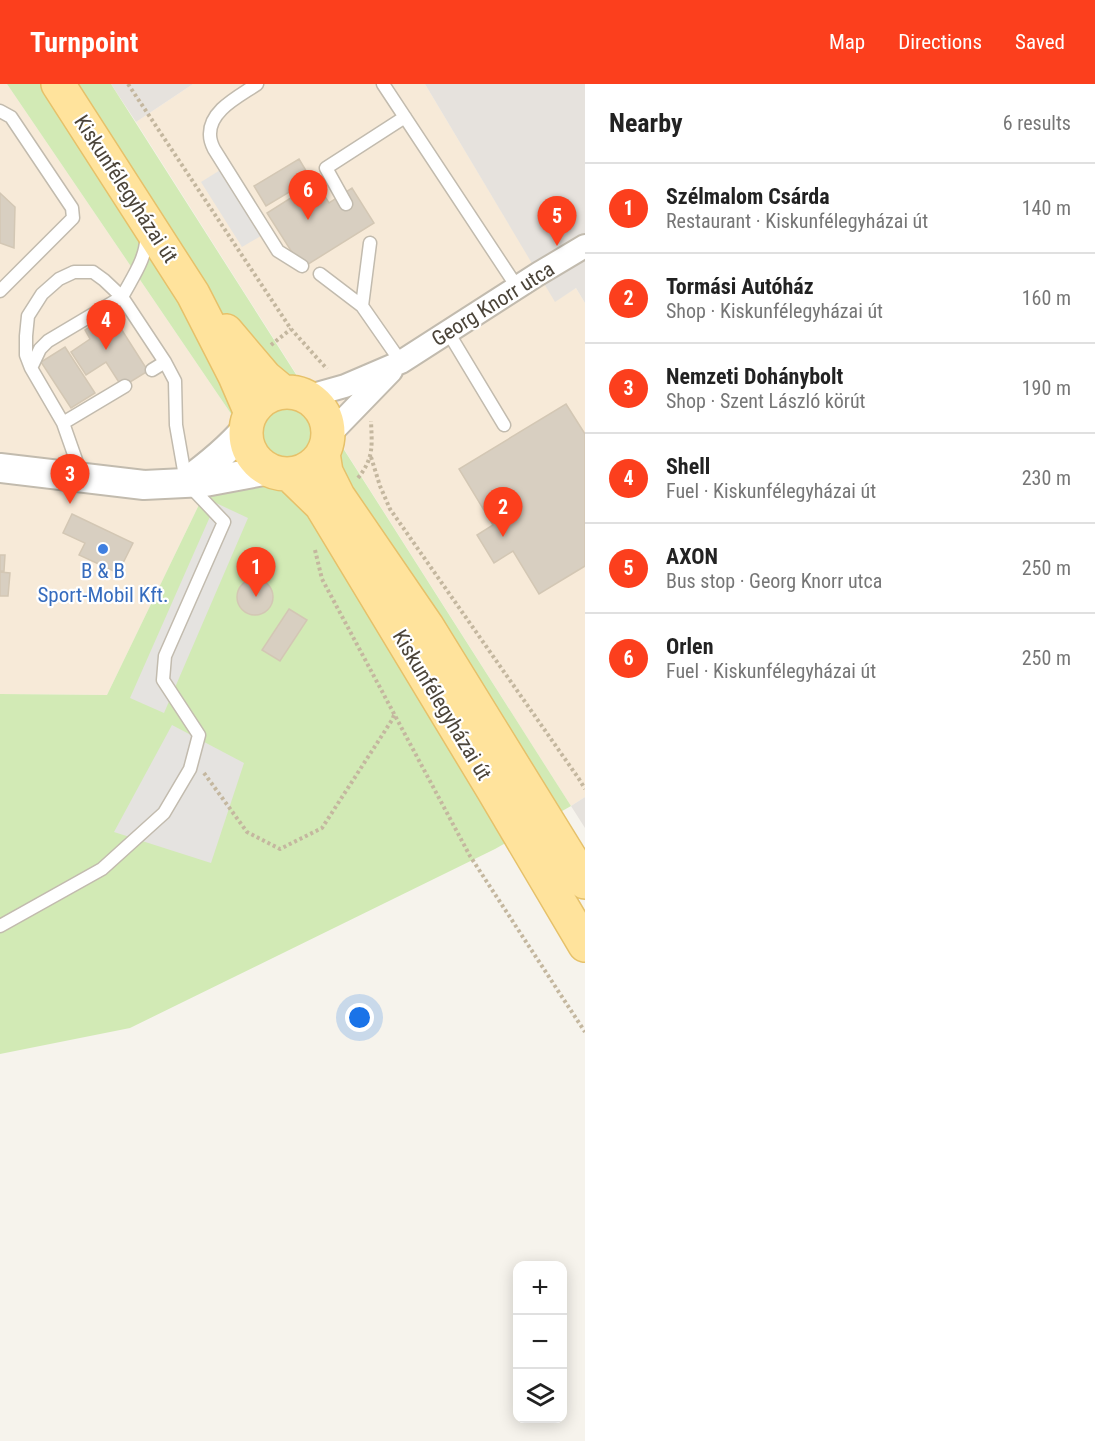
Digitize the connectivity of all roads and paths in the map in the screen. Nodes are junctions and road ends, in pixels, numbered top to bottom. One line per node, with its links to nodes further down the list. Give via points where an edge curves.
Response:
1 (58, 84): 8 (main road, Kiskunfélegyházai út)
2 (128, 84): 24 (path, via 291,328)
3 (258, 84): 11 (lane, via 227,104 216,117 210,137 278,251)
4 (383, 84): 6 (lane)
5 (0, 111): 14 (lane, via 11,117 72,208 73,218)
6 (405, 117): 7 (lane, via 326,168); 13 (lane)
7 (346, 204)
8 (145, 219): 15 (main road, Kiskunfélegyházai út); 16 (lane, via 147,240 142,257)
9 (370, 243): 17 (lane)
10 (585, 246): 13 (street, Georg Knorr utca)
11 (302, 266)
12 (320, 274): 17 (lane)
13 (517, 287): 18 (street, Georg Knorr utca)
14 (0, 291)
15 (193, 294): 25 (main road, Kiskunfélegyházai út, via 265,377); 27 (main road, Kiskunfélegyházai út, via 235,376)
16 (122, 297): 19 (lane); 21 (lane, via 48,341); 21 (lane, via 93,272 74,272 59,279 42,294 28,315 26,355)
17 (362, 306): 20 (lane)
18 (448, 332): 20 (street, Georg Knorr utca); 29 (lane)
19 (165, 362): 22 (lane); 35 (lane, via 175,381 176,425)
20 (401, 362): 24 (street, Georg Knorr utca); 26 (street, Georg Knorr utca)
21 (31, 368): 28 (lane)
22 (152, 370)
23 (125, 386): 28 (lane)
24 (345, 386): 25 (street, Georg Knorr utca)
25 (295, 395): 27 (main road, via 273,394 256,405); 30 (main road, via 316,404 323,413 327,424)
26 (362, 401): 30 (street, Georg Knorr utca); 31 (path, via 371,414)
27 (248, 421): 33 (main road, via 251,453 262,466); 35 (street, via 233,444)
28 (63, 423): 34 (lane)
29 (504, 425)
30 (325, 445): 33 (main road, via 309,468); 36 (main road, Kiskunfélegyházai út, via 326,472)
31 (371, 456): 36 (path, via 366,469); 40 (path, via 390,509)
32 (0, 468): 34 (street)
33 (279, 472): 35 (street); 43 (main road, Kiskunfélegyházai út, via 321,505)
34 (82, 478): 35 (street, via 144,485)
35 (186, 482): 39 (lane, via 224,522 165,656 163,680 199,735)
36 (338, 496): 41 (main road, Kiskunfélegyházai út, via 427,626)
37 (315, 548): 38 (path, via 322,579)
38 (394, 715): 39 (path, via 322,828 280,849 248,832); 44 (path, via 470,856)
39 (193, 758): 42 (lane, via 164,813 102,869)
40 (585, 789)
41 (585, 882)
42 (0, 926)
43 (585, 945)
44 (585, 1032)

